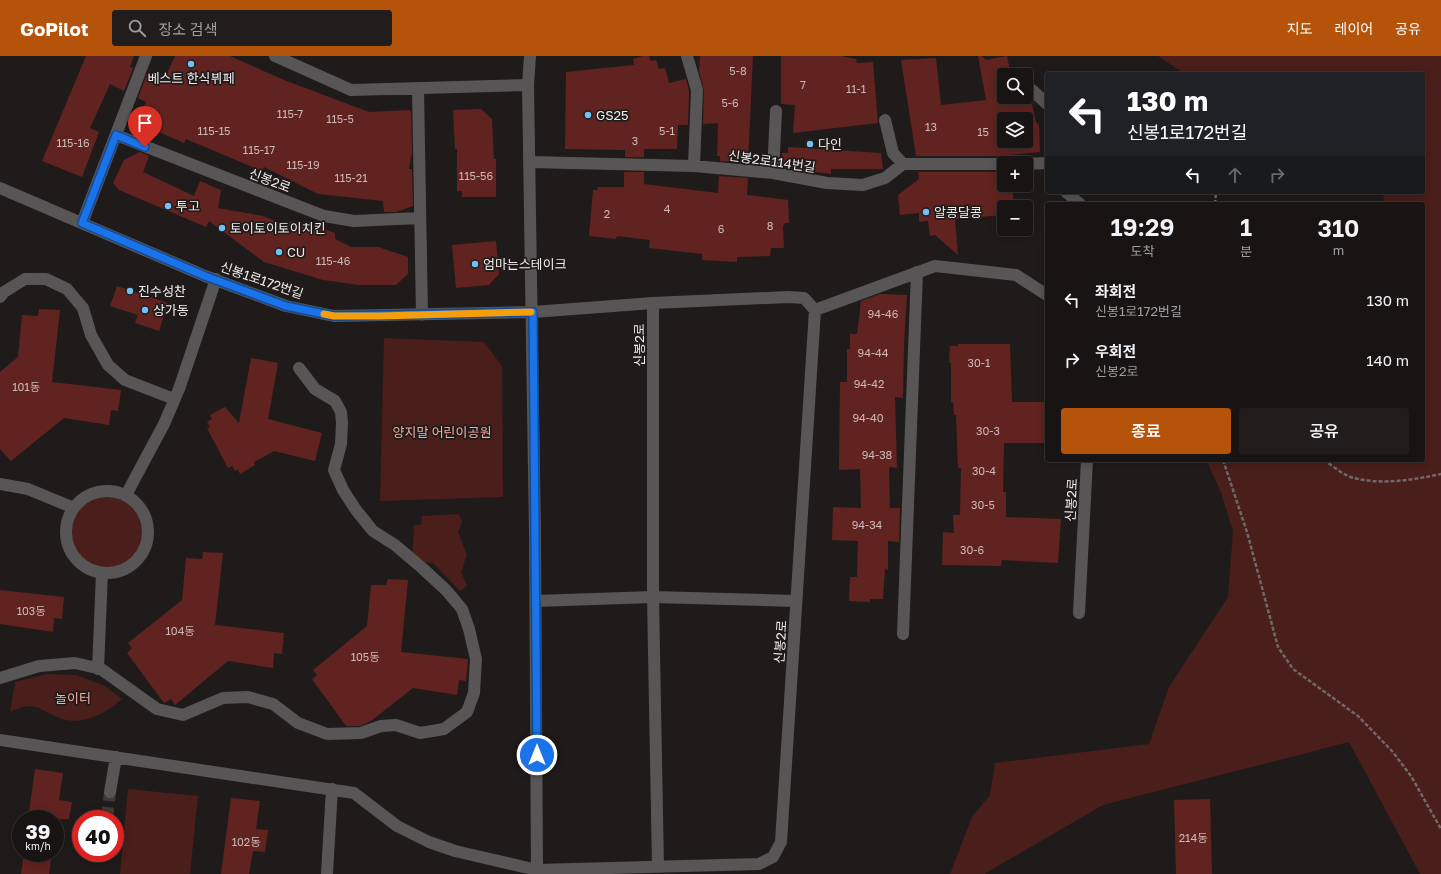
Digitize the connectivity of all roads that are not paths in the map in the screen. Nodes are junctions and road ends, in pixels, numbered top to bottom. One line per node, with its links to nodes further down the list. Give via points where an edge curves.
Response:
1 (146, 56): 11 (street)
2 (276, 56): 6 (street, via 351,90)
3 (530, 56): 5 (street)
4 (687, 56): 17 (street, via 696,90)
5 (528, 85): 6 (street); 12 (street)
6 (418, 89): 22 (street)
7 (1033, 91): 8 (street)
8 (1045, 102)
9 (776, 111): 18 (street)
10 (885, 120): 13 (street, via 892,153)
11 (116, 135): 22 (street, 신봉2로, via 324,216 354,221); 23 (street)
12 (530, 162): 17 (street, 신봉2로114번길); 30 (street)
13 (903, 164): 14 (street); 18 (street, 신봉2로114번길, via 885,178 863,185 827,183)
14 (997, 164)
15 (1033, 164): 16 (street)
16 (1045, 164)
17 (694, 166): 18 (street, 신봉2로114번길)
18 (774, 173)
19 (0, 188): 23 (street, 신봉1로172번길)
20 (1068, 194): 21 (street)
21 (1078, 202)
22 (420, 218): 31 (street)
23 (82, 223): 25 (street, 신봉1로172번길)
24 (917, 272): 26 (street, via 935,266 1016,274); 29 (street); 43 (street)
25 (216, 279): 31 (street, 신봉1로172번길, via 286,306 334,316); 33 (street)
26 (1045, 294)
27 (0, 297): 33 (street, via 25,279 46,279 67,289 83,308 91,335 108,365 125,380)
28 (653, 303): 29 (street, 신봉2로, via 804,298); 30 (street, 신봉2로); 39 (street, 신봉2로)
29 (815, 310): 41 (street, 신봉2로)
30 (533, 312): 31 (street, 신봉1로172번길); 40 (street)
31 (422, 315)
32 (299, 368): 44 (street, via 315,389 334,401 341,412 341,444 334,470 356,510 372,531 395,545 421,567 462,609 476,659 474,693 467,712 444,729 420,733 396,725 381,726 361,734 327,734 298,723 273,704 248,697 223,698 183,715 157,709)
33 (174, 400): 36 (street)
34 (1087, 462): 42 (street, 신봉2로)
35 (0, 484): 37 (street, via 28,489)
36 (126, 495): 37 (street, via 114,491 101,491 89,495); 38 (street, via 138,504 146,516 149,530 147,544 140,557 130,567)
37 (74, 508): 38 (street, via 66,525 66,538 70,550 78,561)
38 (102, 573): 44 (street)
39 (653, 598): 40 (street); 41 (street); 50 (street, 신봉2로)
40 (536, 601): 51 (street)
41 (796, 601): 50 (street, 신봉2로, via 781,842 773,857 759,864)
42 (1080, 613)
43 (903, 634)
44 (98, 669): 45 (street, via 75,663 39,666)
45 (0, 678)
46 (0, 740): 47 (street, 신봉2로)
47 (116, 757): 48 (street, 신봉2로); 49 (street)
48 (332, 789): 51 (street, 신봉2로, via 354,793 397,826 429,842); 52 (street)
49 (110, 792)
50 (658, 867): 51 (street, 신봉2로)
51 (537, 872)
52 (327, 873)

